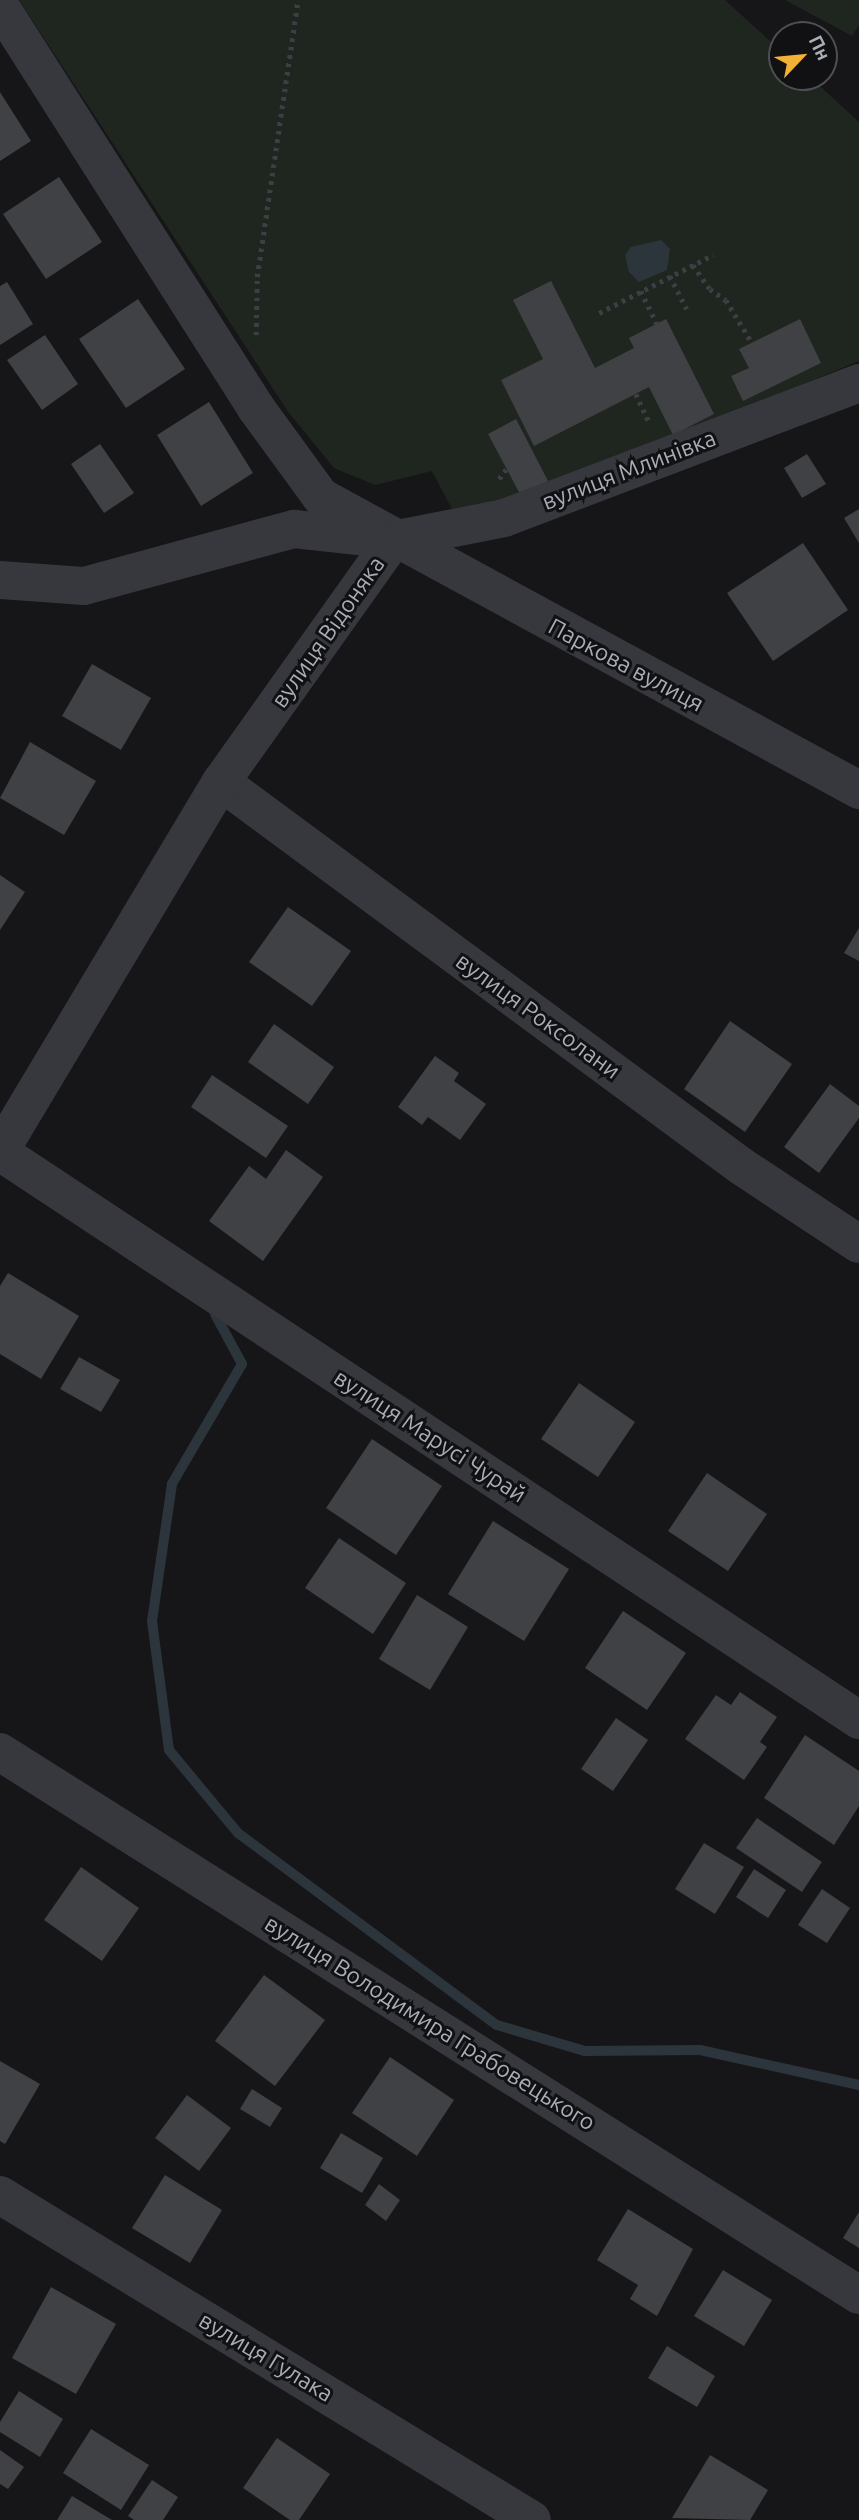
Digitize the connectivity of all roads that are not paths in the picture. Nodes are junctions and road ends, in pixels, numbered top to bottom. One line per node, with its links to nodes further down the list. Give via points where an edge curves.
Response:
1 (0, 6): 3 (street, вулиця Відоняка, via 256,408 321,497)
2 (859, 383): 3 (street, вулиця Млинівка, via 504,518)
3 (393, 540): 4 (street, via 294,529 84,586); 5 (street, вулиця Відоняка); 6 (street, Паркова вулиця)
4 (0, 580)
5 (221, 782): 7 (street, вулиця Відоняка); 8 (street, вулиця Роксолани, via 741,1166)
6 (859, 790)
7 (0, 1152): 9 (street, вулиця Марусі Чурай)
8 (859, 1244)
9 (859, 1720)
10 (0, 1752): 12 (street, вулиця Володимира Грабовецького)
11 (0, 2195): 13 (street, вулиця Гулака)
12 (859, 2295)
13 (532, 2520)

